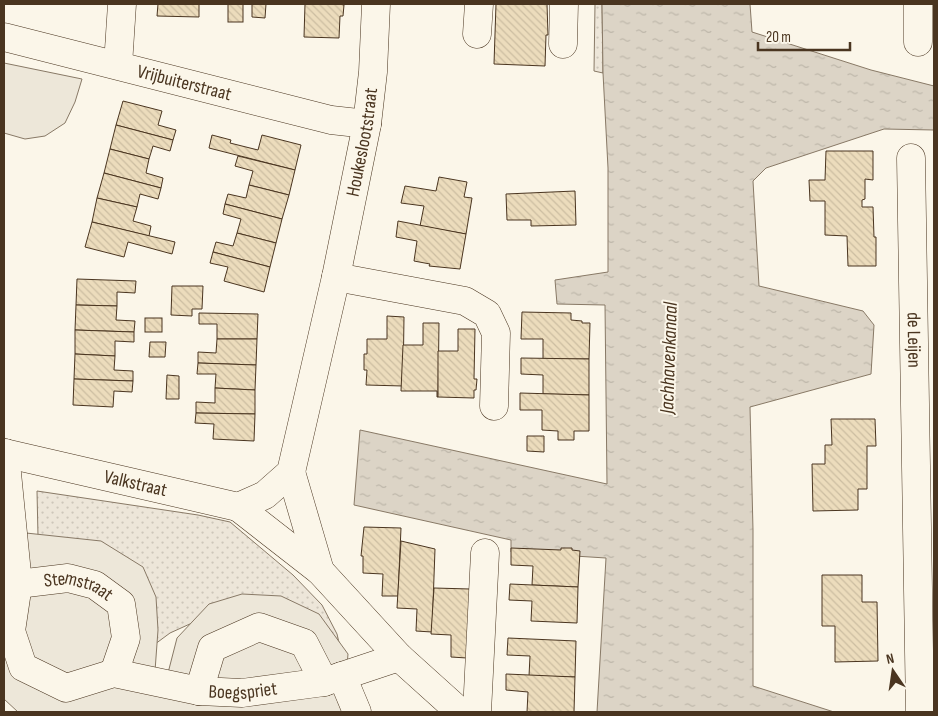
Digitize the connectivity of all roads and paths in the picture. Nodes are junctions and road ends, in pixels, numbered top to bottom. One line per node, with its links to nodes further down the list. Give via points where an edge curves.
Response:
1 (122, 4): 10 (street)
2 (376, 4): 11 (street, Houkeslootstraat)
3 (479, 4): 6 (street)
4 (564, 4): 9 (street)
5 (918, 4): 8 (street)
6 (477, 34)
7 (4, 37): 10 (street, Vrijbuiterstraat)
8 (918, 42)
9 (563, 44)
10 (118, 66): 11 (street, Vrijbuiterstraat, via 331,120)
11 (367, 124): 13 (street, Houkeslootstraat)
12 (911, 158): 18 (street, de Leijen)
13 (336, 277): 14 (street, via 465,301 487,314 496,333); 16 (street, Houkeslootstraat)
14 (494, 406)
15 (4, 453): 17 (street, Valkstraat); 21 (street, Stemstraat)
16 (291, 472): 17 (street, via 265,495); 20 (street)
17 (238, 507): 20 (street)
18 (925, 524): 29 (street, de Leijen)
19 (485, 553): 28 (street)
20 (320, 571): 22 (street)
21 (18, 584): 23 (street, Stemstraat, via 68,578 95,584 121,604 126,638); 23 (street, Stemstraat, via 11,631 23,667 66,688)
22 (399, 657): 24 (street, Boegspriet); 27 (street)
23 (114, 673): 25 (street)
24 (333, 679): 25 (street, Boegspriet, via 242,693); 25 (street, Boegspriet, via 304,643 259,627 212,648); 26 (street, Boegspriet)
25 (199, 691)
26 (358, 712)
27 (460, 712)
28 (477, 712)
29 (920, 712)

